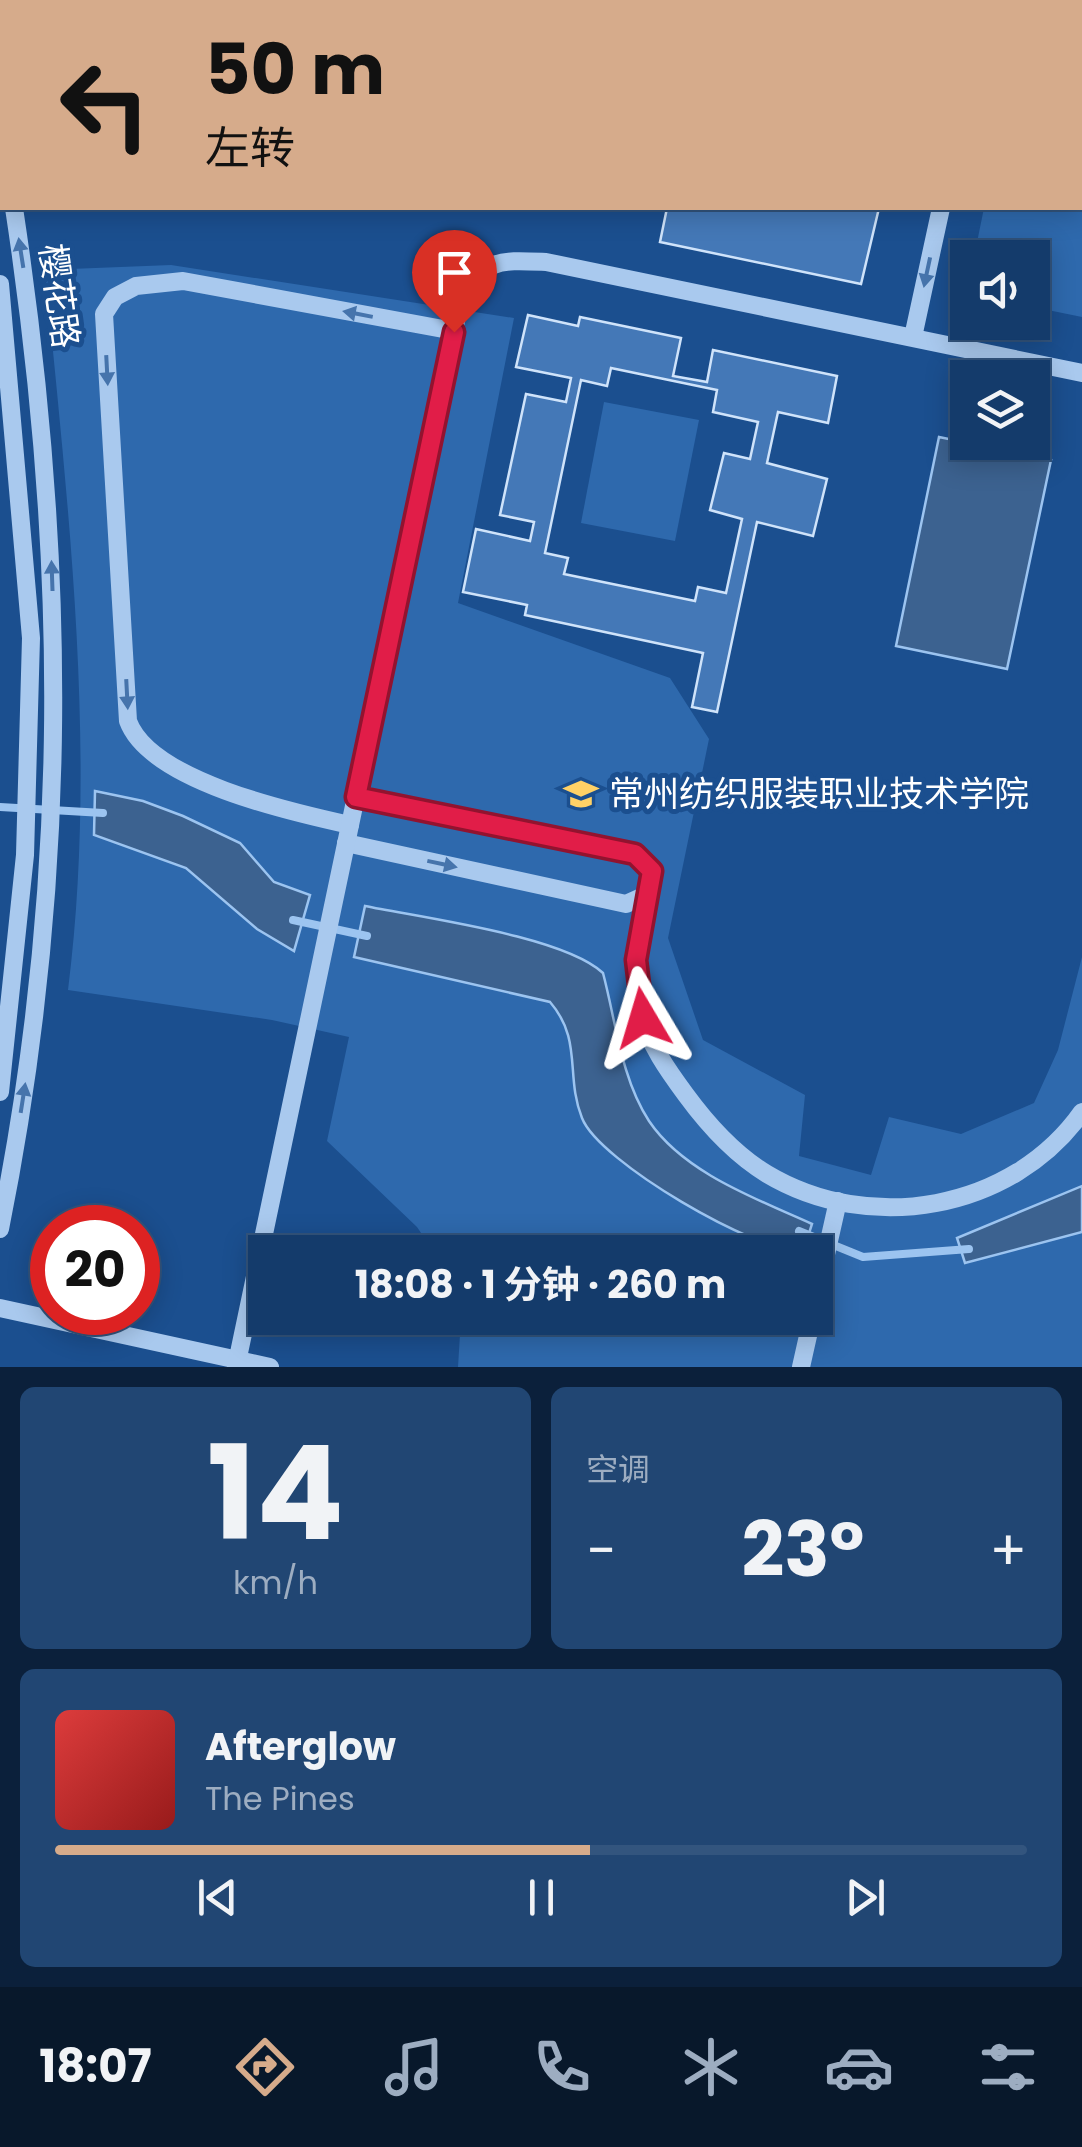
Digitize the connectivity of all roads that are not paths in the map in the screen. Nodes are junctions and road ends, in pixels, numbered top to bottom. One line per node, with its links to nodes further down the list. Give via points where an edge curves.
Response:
1 (14, 210): 13 (street, 樱花路, one-way to 1, via 32,1046 55,778 50,510)
2 (941, 210): 5 (street, one-way to 5)
3 (0, 284): 10 (street, 樱花路, via 31,638 26,833)
4 (454, 332): 5 (street, via 460,302 476,274 503,260 546,262); 7 (street); 8 (street, one-way to 8, via 183,281 136,286 115,296 104,314 128,721 135,740 154,758)
5 (913, 337): 6 (street)
6 (1082, 372)
7 (356, 797): 8 (street); 9 (street, via 635,854 652,871)
8 (348, 834): 9 (street, one-way to 9, via 626,904); 17 (street)
9 (646, 896): 12 (street, via 636,960 643,1018 668,1070 713,1132 767,1174)
10 (0, 1092)
11 (1082, 1112): 12 (street, via 1030,1164 970,1196 917,1208)
12 (838, 1201): 14 (street)
13 (0, 1228)
14 (830, 1235)
15 (0, 1308): 17 (street)
16 (808, 1335): 19 (street)
17 (237, 1364): 18 (street)
18 (270, 1367)
19 (801, 1367)

